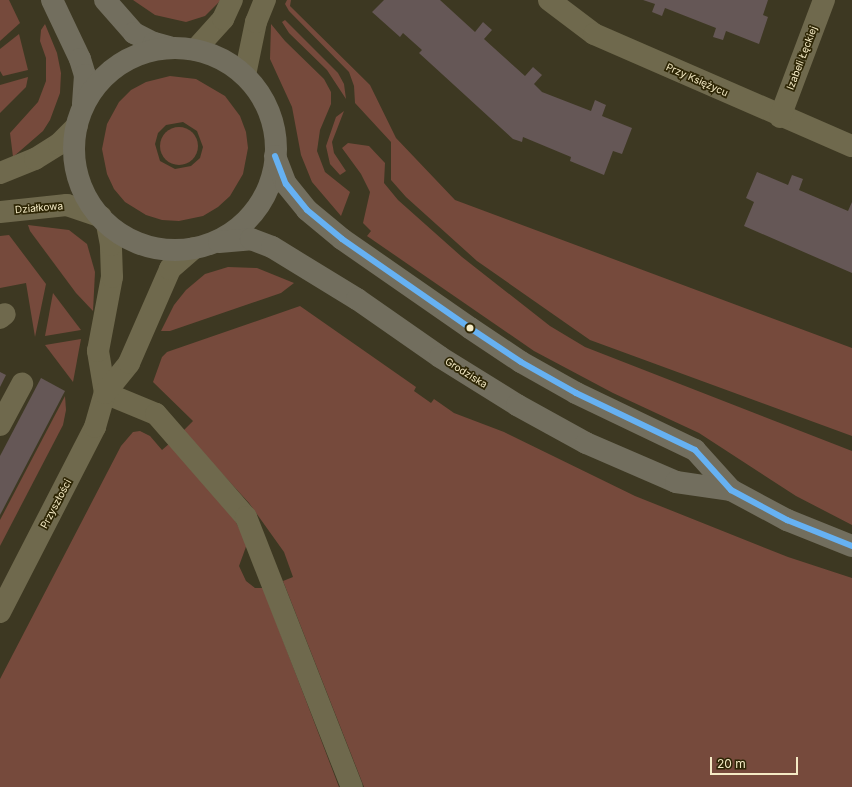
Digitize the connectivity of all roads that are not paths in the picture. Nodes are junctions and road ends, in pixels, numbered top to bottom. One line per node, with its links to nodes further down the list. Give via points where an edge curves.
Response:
1 (52, 0): 10 (main road, via 74,43 84,75 84,99)
2 (105, 0): 7 (main road, via 134,33 154,43)
3 (232, 0): 7 (street, via 223,19)
4 (266, 0): 8 (street, via 256,22)
5 (549, 0): 9 (street, Przy Księżycu, via 594,34)
6 (824, 0): 9 (street, Izabeli Łęckiej)
7 (186, 49): 8 (main road, via 213,55); 10 (main road, via 152,51 123,62 95,86)
8 (245, 75): 12 (main road, via 266,106 273,124)
9 (780, 116): 11 (street, Przy Księżycu)
10 (78, 119): 13 (street, via 59,144 35,159); 15 (main road, via 74,158 77,176 84,193)
11 (852, 146)
12 (275, 156): 16 (main road, via 273,175 256,209 240,226); 20 (main road, Grodziska, via 282,177 296,198 342,239 520,362 576,393 695,450)
13 (0, 173)
14 (0, 212): 15 (street, Działkowa, via 67,205)
15 (104, 220): 16 (main road, Grodziska, via 138,243 157,248); 18 (street, via 111,245 112,277 98,351)
16 (203, 245): 18 (street, Przyszłości, via 170,269 129,363); 20 (main road, Grodziska, via 251,240 272,247 357,299 440,357 517,405 580,439 676,482)
17 (22, 384): 19 (street)
18 (106, 394): 22 (street, Przyszłości, via 92,433); 23 (street, via 156,414 246,517)
19 (0, 425)
20 (731, 490): 21 (main road, Grodziska, via 787,520)
21 (852, 546)
22 (0, 612)
23 (352, 787)

